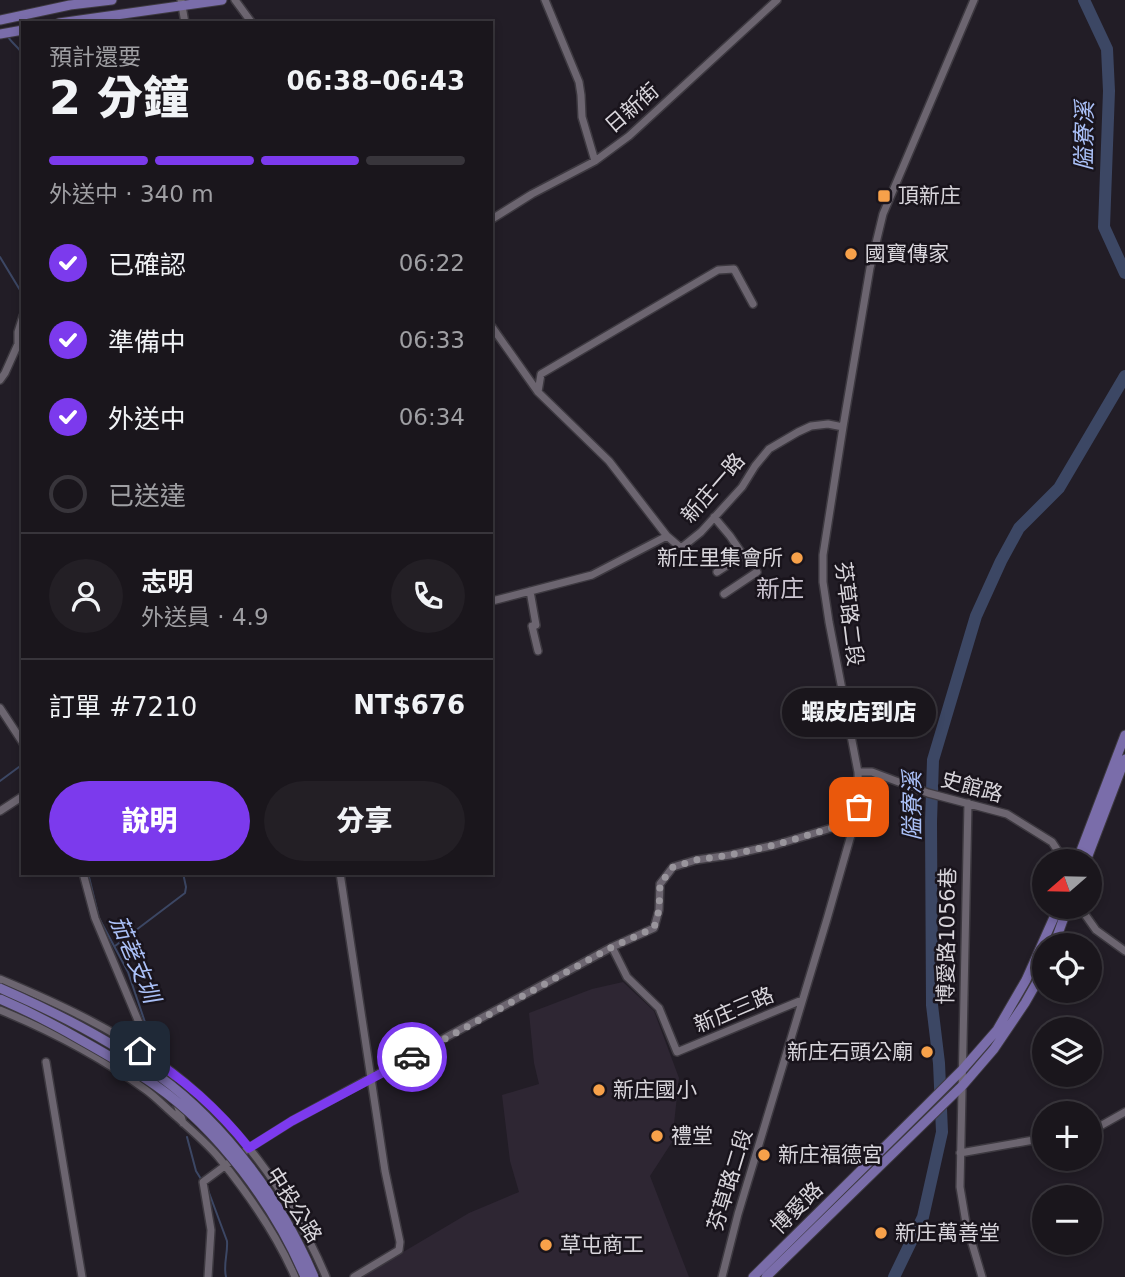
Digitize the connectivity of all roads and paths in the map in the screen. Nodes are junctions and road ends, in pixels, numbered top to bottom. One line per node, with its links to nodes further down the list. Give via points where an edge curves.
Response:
1 (112, 0): 8 (main road)
2 (222, 0): 7 (main road)
3 (234, 0): 11 (street)
4 (545, 0): 12 (street, via 579,82 582,117)
5 (777, 0): 12 (street, 日新街, via 629,136)
6 (974, 0): 20 (street, 芬草路二段, via 883,214)
7 (182, 3): 9 (main road); 10 (street)
8 (1, 20)
9 (71, 21)
10 (185, 21)
11 (250, 21)
12 (595, 161): 13 (street, 日新街)
13 (493, 218)
14 (753, 304): 19 (street, via 734,269 718,270 541,374)
15 (21, 322): 17 (street)
16 (493, 328): 19 (street)
17 (20, 344): 18 (street)
18 (0, 380)
19 (538, 392): 22 (street, via 609,461)
20 (843, 427): 21 (street, 新庄一路, via 811,426 769,449); 33 (street, 芬草路二段, via 823,582)
21 (714, 517): 22 (street, 新庄一路, via 681,548); 23 (street, via 743,555)
22 (667, 536): 25 (street, 新庄一路, via 592,575)
23 (717, 572)
24 (758, 572): 26 (street)
25 (530, 591): 27 (street, 新庄一路); 28 (street)
26 (724, 594)
27 (493, 601)
28 (538, 651)
29 (0, 708): 31 (street)
30 (1125, 735): 39 (main road)
31 (21, 740)
32 (1125, 759): 40 (main road)
33 (858, 772): 35 (street, 史館路, via 872,772); 37 (street, 芬草路二段)
34 (21, 797): 36 (street)
35 (965, 803): 38 (street, 史館路, via 1007,814 1052,842); 55 (street, 博愛路1056巷)
36 (0, 811)
37 (855, 821): 45 (street, via 775,845 673,867 660,884 654,928); 51 (street, 芬草路二段)
38 (1056, 849)
39 (1082, 849)
40 (1091, 849)
41 (84, 875): 54 (street, via 95,918 145,1038)
42 (340, 875): 56 (street)
43 (1054, 919): 55 (main road, via 1016,1000)
44 (1088, 919): 46 (street)
45 (612, 947): 51 (street, 新庄三路, via 627,977 659,1008 677,1052); 56 (street)
46 (1125, 951)
47 (0, 979): 54 (street, via 65,1008)
48 (0, 988): 71 (main road, 中投公路, bridge, via 113,1046 160,1076 201,1112 234,1146 274,1200)
49 (1032, 991): 57 (main road, via 994,1049)
50 (0, 999): 70 (main road, 中投公路, bridge, via 109,1055 196,1119 228,1152 267,1206)
51 (802, 1000): 74 (street, 芬草路二段)
52 (0, 1010): 59 (street, via 100,1061 147,1091)
53 (46, 1062): 67 (street)
54 (161, 1064): 59 (street); 62 (street, via 208,1104)
55 (962, 1070): 57 (street, 博愛路1056巷); 65 (main road, 博愛路)
56 (372, 1078): 62 (street); 73 (street, via 400,1242 399,1250)
57 (963, 1085): 63 (street, 博愛路1056巷); 66 (main road, 博愛路)
58 (1125, 1112): 60 (street)
59 (183, 1124): 64 (street)
60 (1102, 1125)
61 (1032, 1140): 63 (street)
62 (249, 1148): 64 (street); 72 (street, via 282,1193)
63 (960, 1153): 77 (street, 博愛路1056巷, via 966,1223)
64 (225, 1166): 68 (street, via 203,1182 211,1230); 69 (street, via 260,1212)
65 (836, 1194): 66 (main road); 75 (main road, 博愛路)
66 (844, 1202): 76 (main road, 博愛路)
67 (82, 1277)
68 (208, 1277)
69 (295, 1277)
70 (304, 1277)
71 (314, 1277)
72 (326, 1277)
73 (354, 1277)
74 (722, 1277)
75 (753, 1277)
76 (766, 1277)
77 (982, 1277)

